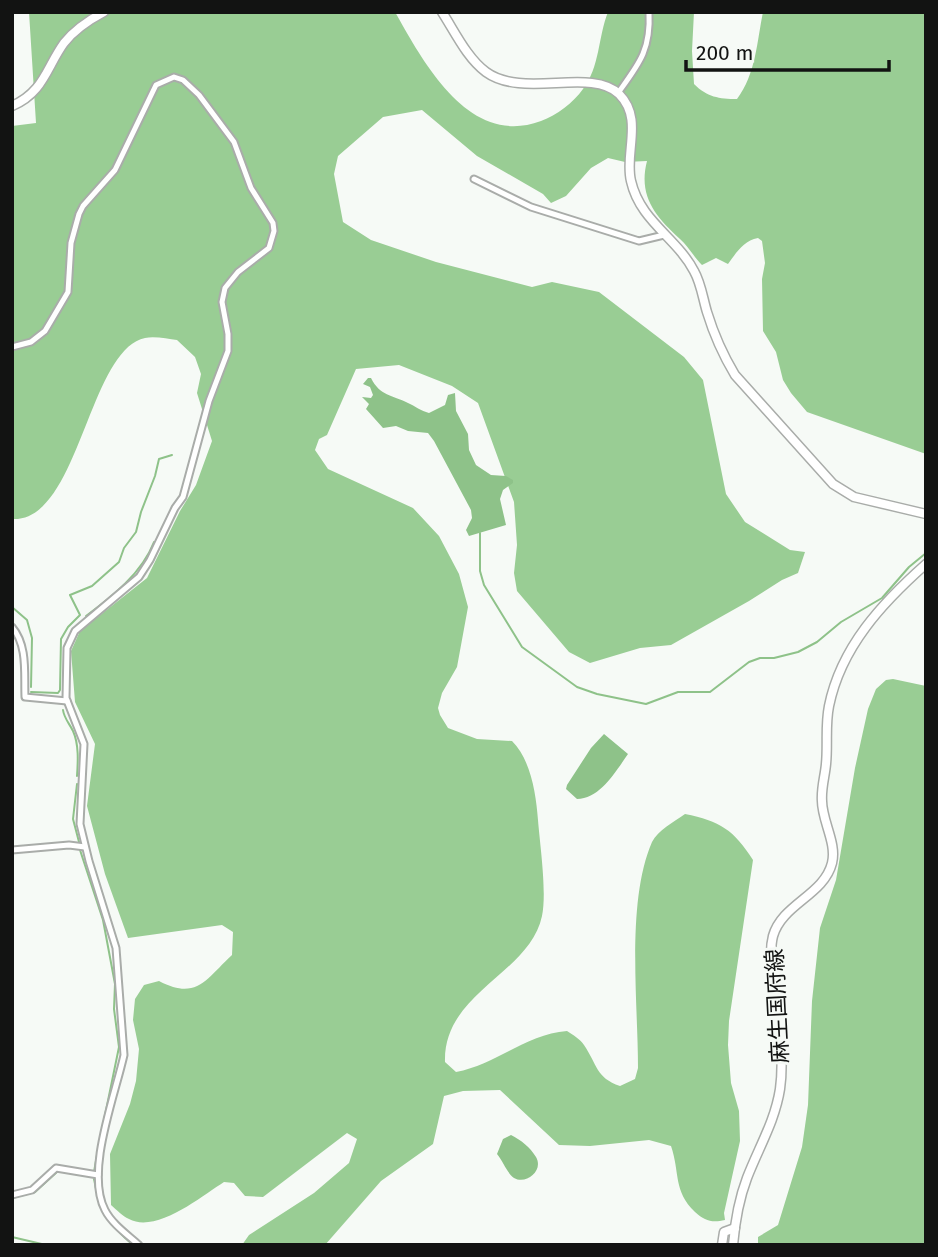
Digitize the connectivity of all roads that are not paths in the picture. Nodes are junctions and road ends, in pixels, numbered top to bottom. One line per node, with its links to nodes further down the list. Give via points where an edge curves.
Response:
1 (104, 12): 5 (street, via 74,32 37,90)
2 (442, 12): 4 (street, via 473,60 487,73 521,84 601,85)
3 (649, 12): 4 (street, via 643,55)
4 (618, 93): 7 (street, via 632,121 632,185 650,221)
5 (12, 106)
6 (474, 179): 7 (street, via 531,206 639,241)
7 (664, 235): 9 (street, via 694,271 735,375 833,484 854,497)
8 (12, 347): 12 (street, via 31,342 45,331 68,292 71,243 79,214 115,170 156,85 174,77 183,80 234,142 251,188 273,223 274,237 269,248 226,284 222,302 228,351 209,401 187,488 138,576 70,639)
9 (926, 514)
10 (926, 564): 17 (street, 麻生国府線, via 870,621 836,681 826,730 821,799 832,864 773,933 780,1087 772,1124 747,1179)
11 (12, 627): 12 (street, via 23,648 25,697)
12 (67, 701): 13 (street, via 84,744 80,824)
13 (85, 847): 14 (street); 15 (street, via 116,948 124,1055)
14 (12, 850)
15 (98, 1174): 16 (street, via 56,1168 32,1191); 18 (street, via 105,1211)
16 (12, 1195)
17 (735, 1228): 19 (street, via 724,1232); 20 (street, 麻生国府線)
18 (139, 1245)
19 (722, 1245)
20 (733, 1245)

